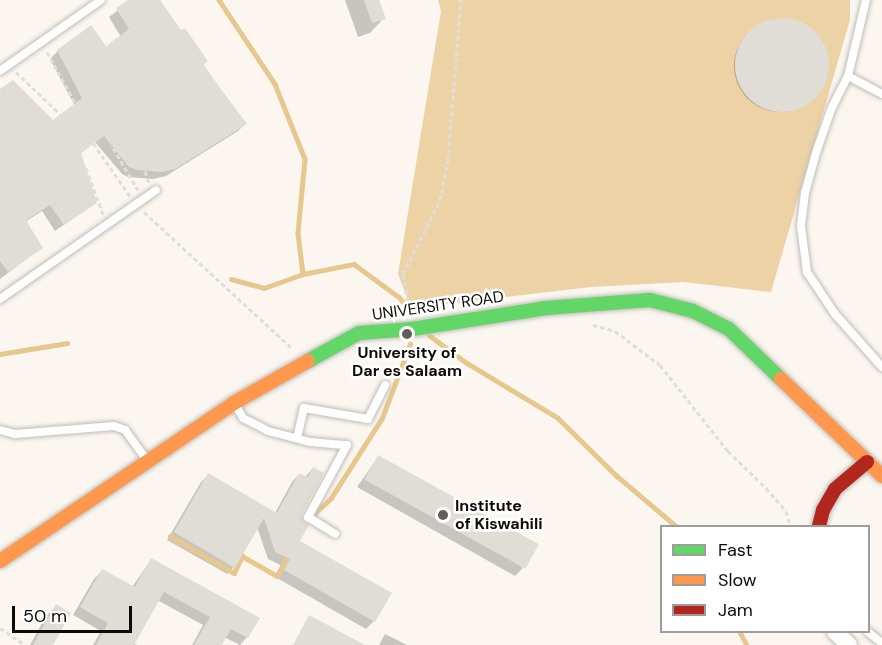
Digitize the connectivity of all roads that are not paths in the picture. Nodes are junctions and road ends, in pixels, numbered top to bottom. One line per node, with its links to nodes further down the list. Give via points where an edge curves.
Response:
1 (101, 0): 3 (lane)
2 (868, 2): 4 (lane)
3 (0, 71)
4 (848, 76): 5 (lane); 8 (lane, via 816,153 801,226 807,272 835,314)
5 (882, 94)
6 (156, 190): 7 (lane)
7 (0, 299)
8 (882, 367)
9 (385, 385): 12 (lane, via 368,418 304,408)
10 (234, 403): 12 (lane, via 243,418 268,431); 13 (street, UNIVERSITY ROAD); 14 (street, UNIVERSITY ROAD, via 359,333 412,329 505,313 650,300 693,311 729,328)
11 (0, 430): 13 (lane, via 15,434 114,426 125,430)
12 (297, 438): 17 (lane, via 347,445 308,517)
13 (148, 462): 18 (street, UNIVERSITY ROAD)
14 (867, 462): 15 (street, UNIVERSITY ROAD); 16 (street, via 835,489)
15 (882, 476)
16 (819, 525)
17 (335, 534)
18 (0, 561)
19 (836, 633): 22 (street)
20 (869, 633): 21 (lane)
21 (882, 643)
22 (849, 645)

